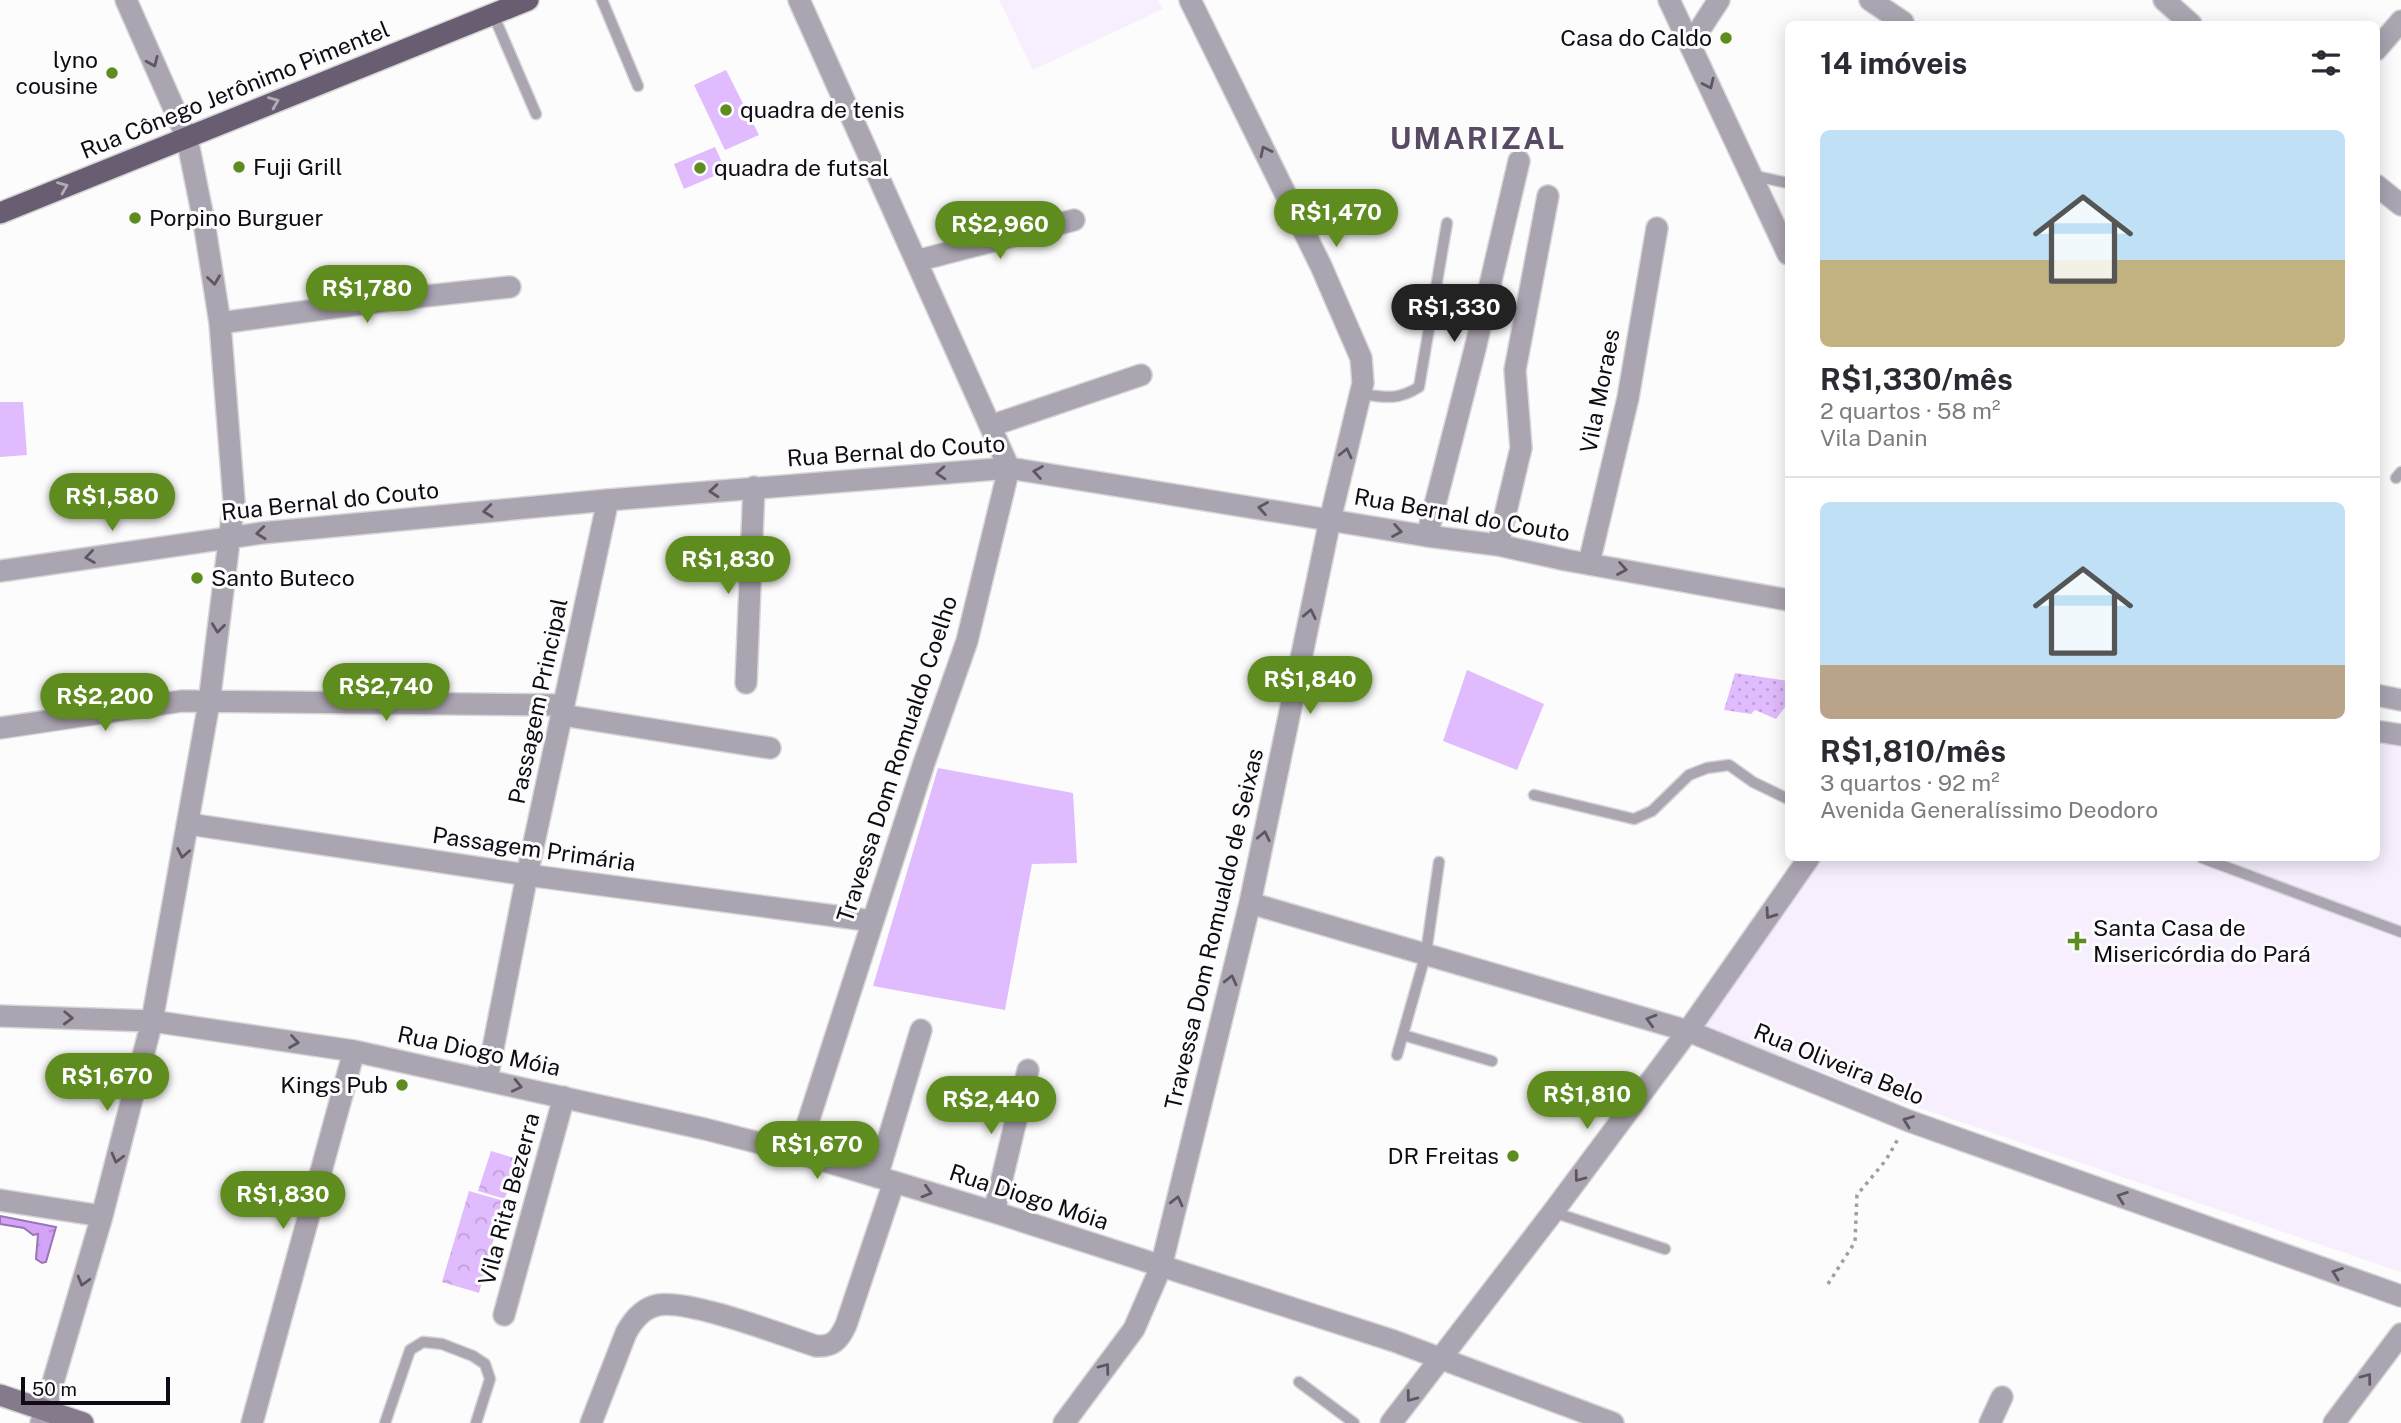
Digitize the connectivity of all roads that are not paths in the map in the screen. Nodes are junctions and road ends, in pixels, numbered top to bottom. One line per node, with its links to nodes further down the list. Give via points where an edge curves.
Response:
1 (126, 0): 18 (street, one-way to 18)
2 (528, 0): 10 (main road, Rua Cônego Jerônimo Pimentel)
3 (601, 0): 16 (lane)
4 (799, 0): 30 (street)
5 (1190, 0): 34 (street, Travessa Dom Romualdo de Seixas, one-way to 5, via 1361,358 1321,266)
6 (1669, 0): 14 (street)
7 (1719, 0): 14 (street)
8 (1870, 0): 11 (street)
9 (2164, 0): 12 (street)
10 (493, 14): 17 (lane); 18 (main road, Rua Cônego Jerônimo Pimentel, one-way to 10)
11 (1902, 21)
12 (2188, 21)
13 (2401, 21): 15 (street)
14 (1691, 43): 20 (street, one-way to 20)
15 (2380, 45)
16 (638, 86)
17 (536, 114)
18 (187, 138): 25 (main road, Rua Cônego Jerônimo Pimentel, one-way to 18); 32 (street, one-way to 32)
19 (1519, 161): 40 (street)
20 (1751, 175): 21 (lane); 29 (street)
21 (1785, 182)
22 (2380, 188): 24 (street)
23 (1548, 195): 42 (street, via 1515,370 1521,448)
24 (2401, 205)
25 (0, 213)
26 (1074, 220): 30 (street)
27 (1447, 223): 34 (lane, via 1419,387 1395,398)
28 (1657, 228): 43 (street, Vila Moraes, via 1628,398)
29 (1785, 248)
30 (916, 261): 35 (street)
31 (510, 287): 32 (street)
32 (220, 323): 41 (street, via 234,501)
33 (1141, 374): 35 (street)
34 (1360, 394): 39 (street, Travessa Dom Romualdo de Seixas, one-way to 34)
35 (990, 426): 36 (street)
36 (1009, 468): 37 (street, Rua Bernal do Couto, one-way to 37); 39 (street, Rua Bernal do Couto, one-way to 36); 63 (street, Travessa Dom Romualdo Coelho, via 967,641)
37 (754, 487): 38 (street, Rua Bernal do Couto, one-way to 38); 46 (street)
38 (608, 500): 41 (street, Rua Bernal do Couto, one-way to 41); 50 (street, Passagem Principal)
39 (1330, 520): 40 (street, Rua Bernal do Couto, one-way to 40); 62 (street, Travessa Dom Romualdo de Seixas, one-way to 39)
40 (1426, 536): 42 (street, Rua Bernal do Couto)
41 (230, 537): 44 (street, Rua Bernal do Couto, one-way to 44); 49 (street, one-way to 49)
42 (1498, 545): 43 (street, Rua Bernal do Couto)
43 (1589, 563): 45 (street, Rua Bernal do Couto, one-way to 45)
44 (0, 571)
45 (1785, 599)
46 (746, 683)
47 (2380, 696): 48 (street)
48 (2401, 700)
49 (209, 703): 50 (street, via 459,702); 51 (street, via 160,703); 57 (street)
50 (563, 710): 54 (street); 61 (street, Passagem Principal)
51 (0, 728)
52 (2380, 732): 53 (street)
53 (2401, 735)
54 (769, 748)
55 (1534, 795): 56 (lane, via 1634,819 1652,811 1689,775 1729,765)
56 (1785, 798)
57 (189, 824): 61 (street, Passagem Primária); 67 (street, one-way to 67)
58 (1807, 861): 69 (street, one-way to 69)
59 (2210, 861): 64 (lane)
60 (1439, 862): 65 (lane)
61 (527, 875): 63 (street, Passagem Primária); 75 (street, Passagem Principal)
62 (1250, 903): 65 (street, Rua Oliveira Belo); 84 (street, Travessa Dom Romualdo de Seixas, one-way to 62)
63 (873, 921): 77 (street, Travessa Dom Romualdo Coelho)
64 (2401, 932)
65 (1426, 953): 69 (street, Rua Oliveira Belo, one-way to 65); 70 (lane)
66 (0, 1016): 67 (street, Rua Diogo Móia, one-way to 67)
67 (152, 1021): 71 (street, Rua Diogo Móia, one-way to 71); 82 (street, one-way to 82)
68 (921, 1030): 78 (street)
69 (1688, 1031): 81 (street, one-way to 81); 85 (street, Rua Oliveira Belo, one-way to 69, via 1909,1121)
70 (1403, 1035): 72 (lane); 73 (lane)
71 (354, 1051): 75 (street, Rua Diogo Móia); 94 (street)
72 (1398, 1055)
73 (1492, 1061)
74 (1028, 1070): 80 (street)
75 (487, 1079): 76 (street, Rua Diogo Móia, one-way to 76)
76 (564, 1097): 77 (street, Rua Diogo Móia); 86 (street, Vila Rita Bezerra)
77 (798, 1153): 78 (street, Rua Diogo Móia)
78 (886, 1180): 80 (street, Rua Diogo Móia, one-way to 80); 97 (street, via 846,1325 832,1345 816,1346 696,1309 655,1305 641,1313 626,1333)
79 (0, 1200): 82 (street)
80 (994, 1212): 84 (street, Rua Diogo Móia)
81 (1553, 1212): 83 (lane); 88 (street)
82 (102, 1216): 92 (street, one-way to 92)
83 (1665, 1249)
84 (1161, 1267): 88 (street, Rua Diogo Móia); 98 (street, Travessa Dom Romualdo de Seixas, one-way to 84, via 1134,1329)
85 (2401, 1296)
86 (504, 1315)
87 (2401, 1334): 103 (street, one-way to 87)
88 (1439, 1359): 100 (street, one-way to 100); 101 (street, Rua Diogo Móia)
89 (1299, 1382): 99 (lane)
90 (0, 1395): 92 (main road)
91 (2002, 1397): 102 (street)
92 (44, 1417): 93 (main road)
93 (83, 1423)
94 (252, 1423)
95 (385, 1423): 96 (lane, via 410,1350 423,1342 442,1344 485,1364 490,1379)
96 (476, 1423)
97 (591, 1423)
98 (1064, 1423)
99 (1354, 1423)
100 (1391, 1423)
101 (1613, 1423)
102 (1990, 1423)
103 (2334, 1423)

